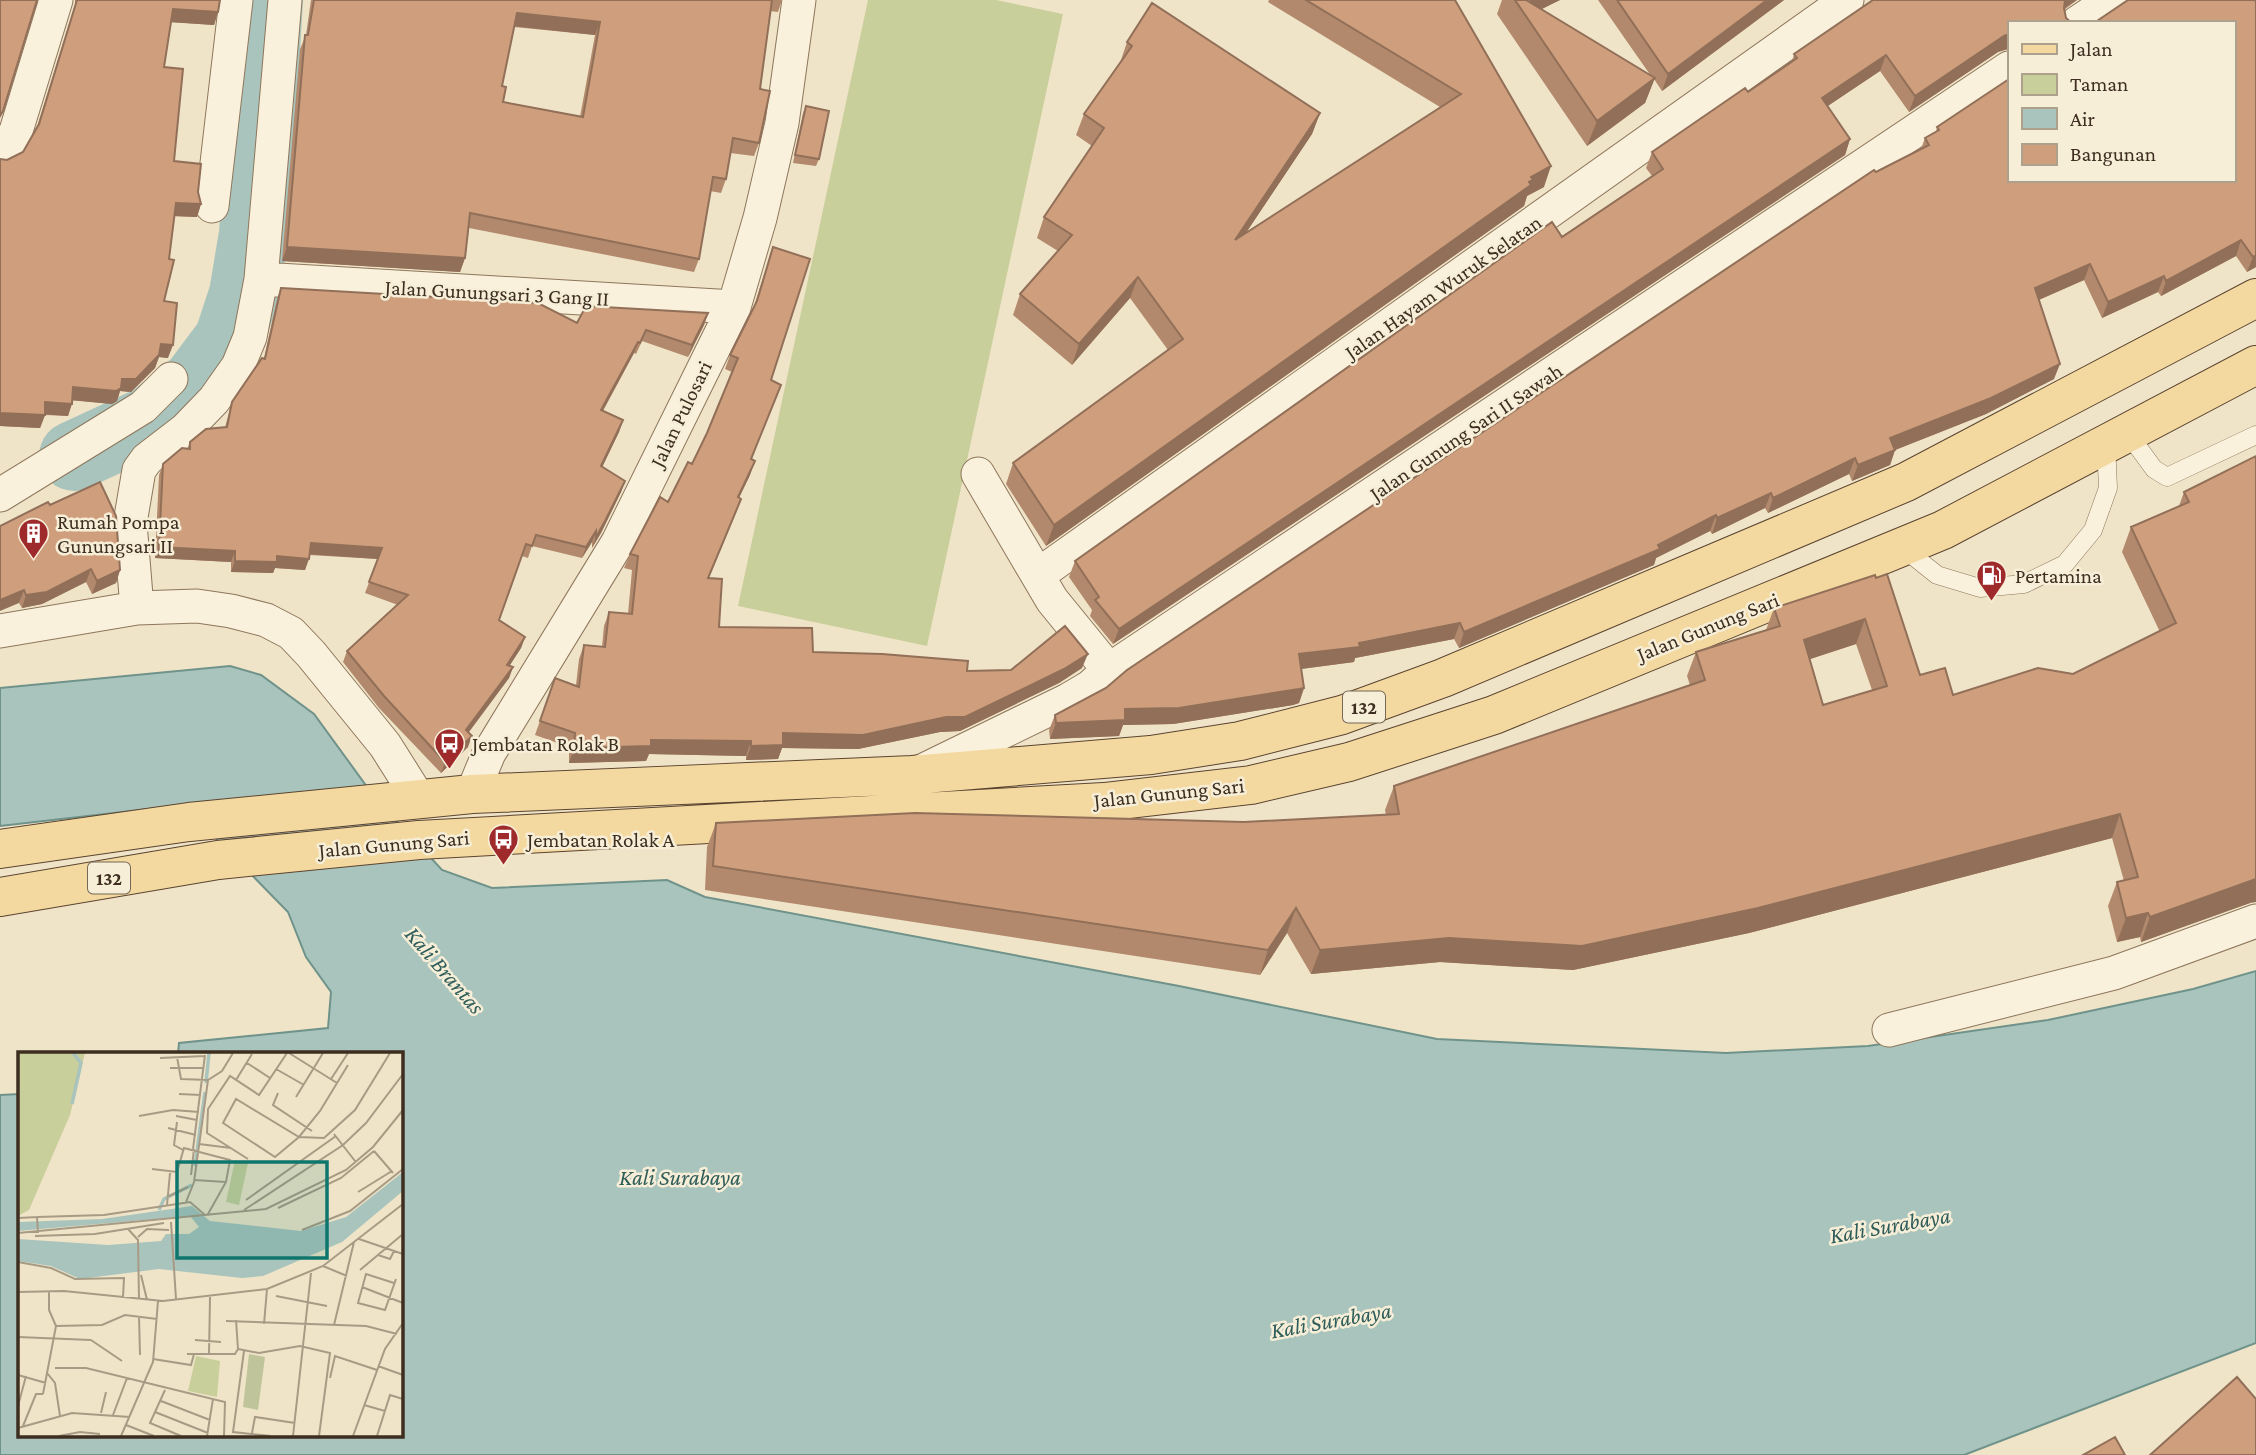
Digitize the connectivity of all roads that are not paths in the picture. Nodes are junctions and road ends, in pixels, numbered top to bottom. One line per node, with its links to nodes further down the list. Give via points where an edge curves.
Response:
1 (56, 0): 9 (street, via 16,131)
2 (236, 0): 10 (street, via 215,196)
3 (285, 0): 10 (street)
4 (799, 0): 13 (street, Jalan Pulosari, via 782,123)
5 (1847, 0): 21 (street, Jalan Hayam Wuruk Selatan)
6 (2111, 0): 7 (street)
7 (2080, 21)
8 (2008, 69): 24 (street, Jalan Gunung Sari II Sawah)
9 (0, 154)
10 (263, 197): 11 (street)
11 (261, 279): 13 (street, Jalan Gunungsari 3 Gang II); 15 (street, via 250,337 238,366 215,400)
12 (2256, 298): 25 (main road, Jalan Gunung Sari / 132, via 1906,482)
13 (734, 307): 28 (street, Jalan Pulosari, via 618,542 495,742)
14 (2256, 365): 17 (main road, Jalan Gunung Sari / 132)
15 (184, 427): 19 (street, via 163,391); 22 (street, via 147,459 136,481 130,523)
16 (2256, 435): 17 (lane, via 2167,477)
17 (2117, 438): 20 (main road, Jalan Gunung Sari / 132); 20 (lane, via 2094,530 2065,564 2024,584 1980,589 1937,575)
18 (978, 474): 21 (street)
19 (0, 495)
20 (1902, 547): 26 (main road, Jalan Gunung Sari / 132)
21 (1038, 575): 24 (street, via 1052,600)
22 (138, 608): 23 (street, Jalan Gunung Sari); 29 (street, Jalan Gunung Sari, via 197,606 230,611 267,620 291,634 385,745)
23 (0, 631)
24 (1109, 670): 27 (street, Jalan Gunung Sari II Sawah, via 1068,700)
25 (1443, 678): 26 (main road); 27 (main road, Jalan Gunung Sari / 132, via 1342,715 1240,741 1151,755)
26 (1461, 726): 31 (main road, Jalan Gunung Sari / 132, via 1349,762 1251,785 1104,802 419,840 218,860)
27 (912, 775): 28 (main road, Jalan Gunung Sari / 132)
28 (472, 794): 29 (main road, Jalan Gunung Sari / 132)
29 (404, 801): 30 (main road, Jalan Gunung Sari / 132, via 190,822)
30 (0, 849)
31 (0, 897)
32 (2256, 921): 33 (street, via 2114,973)
33 (1889, 1030)

